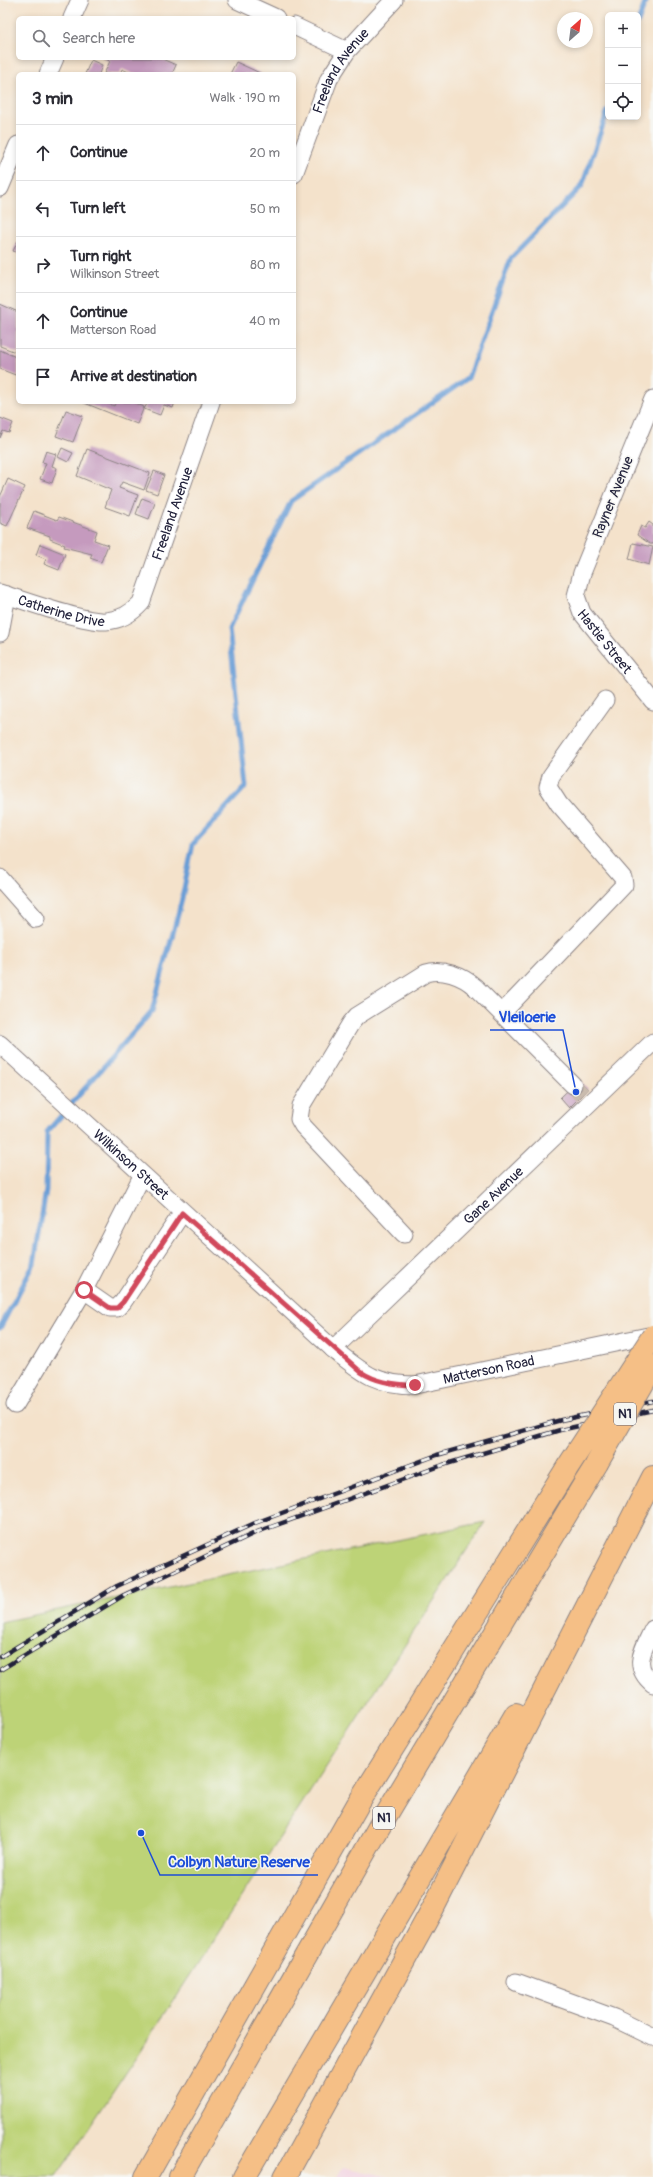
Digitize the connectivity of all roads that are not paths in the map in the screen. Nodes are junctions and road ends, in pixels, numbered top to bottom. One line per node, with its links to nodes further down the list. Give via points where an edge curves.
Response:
1 (80, 0): 4 (street)
2 (237, 0): 5 (street)
3 (394, 0): 7 (street, Freeland Avenue)
4 (73, 16)
5 (272, 16)
6 (296, 27): 7 (street)
7 (347, 51): 11 (street, Freeland Avenue, via 329,78)
8 (54, 60): 9 (street)
9 (49, 72)
10 (16, 150): 12 (street)
11 (296, 169)
12 (0, 188)
13 (653, 399): 16 (street, Rayner Avenue, via 582,573)
14 (210, 404): 17 (street, Freeland Avenue, via 141,603)
15 (3, 594): 17 (street, Catherine Drive, via 86,619 106,622); 18 (street)
16 (576, 596): 20 (street, Hastie Street, via 582,613)
17 (122, 617)
18 (0, 633)
19 (605, 700): 23 (street, via 551,776 548,787 559,804 623,878 624,885)
20 (653, 701)
21 (0, 878): 22 (street)
22 (36, 919)
23 (502, 1014): 26 (street); 29 (street, via 465,980 436,971 426,973 357,1016 301,1106 299,1119 302,1126)
24 (653, 1042): 26 (street, Gane Avenue)
25 (0, 1044): 27 (street, Wilkinson Street)
26 (582, 1095): 32 (street, Gane Avenue)
27 (142, 1176): 28 (street, Wilkinson Street); 30 (street)
28 (182, 1213): 30 (street, via 117,1308 110,1308); 32 (street, Wilkinson Street)
29 (404, 1234)
30 (84, 1290): 34 (street)
31 (653, 1335): 32 (street, Matterson Road, via 415,1385 368,1377); 41 (highway, bridge, via 358,1804)
32 (332, 1349)
33 (653, 1366): 44 (highway, N1, bridge, via 379,1827)
34 (15, 1406)
35 (653, 1478): 36 (highway)
36 (639, 1504): 45 (highway); 46 (highway, via 432,1910)
37 (653, 1629): 38 (street, via 641,1656 640,1666)
38 (648, 1678)
39 (516, 1982): 40 (street, via 614,2018)
40 (653, 2037)
41 (214, 2056): 42 (highway); 43 (highway)
42 (138, 2177)
43 (146, 2177)
44 (180, 2177)
45 (244, 2177)
46 (285, 2177)

